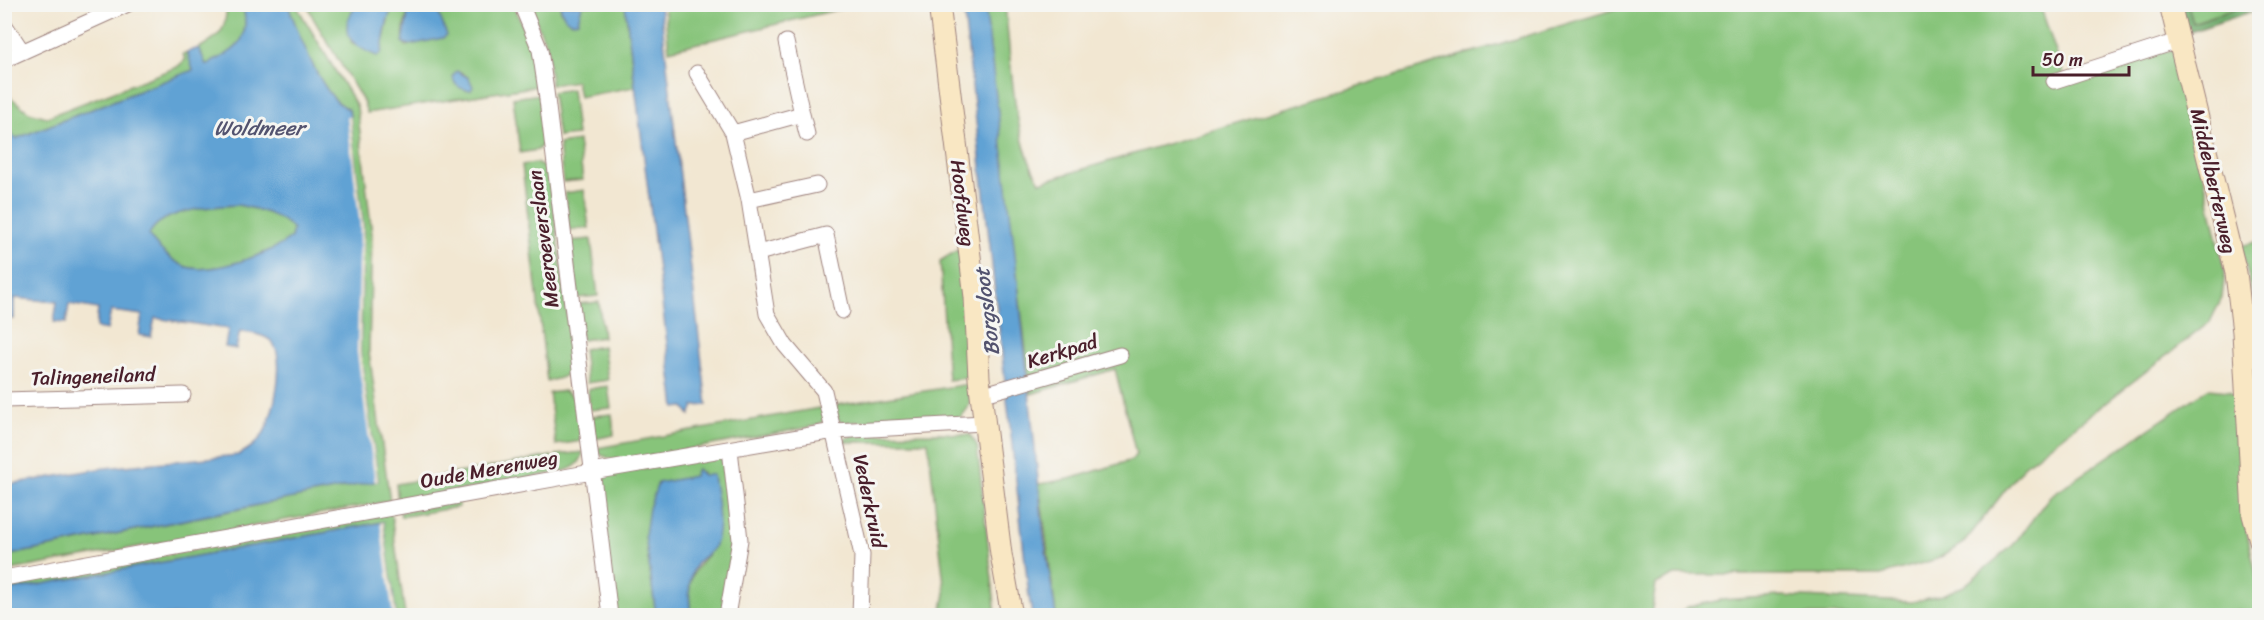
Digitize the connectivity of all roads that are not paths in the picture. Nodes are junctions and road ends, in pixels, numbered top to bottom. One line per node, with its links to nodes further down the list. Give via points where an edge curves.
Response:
1 (128, 4): 8 (street)
2 (521, 4): 26 (street, Meeroeverslaan, via 540,50)
3 (939, 4): 21 (main road, Hoofdweg, via 975,297)
4 (2170, 4): 6 (main road, Middelberterweg)
5 (4, 24): 8 (street)
6 (2181, 40): 11 (street); 27 (main road, Middelberterweg, via 2236,273 2253,515)
7 (786, 42): 12 (street)
8 (22, 51): 9 (street)
9 (4, 60)
10 (697, 73): 13 (street, Vederkruid)
11 (2054, 81)
12 (802, 114): 13 (street); 14 (street)
13 (733, 133): 16 (street, Vederkruid)
14 (807, 134)
15 (817, 185): 16 (street)
16 (749, 200): 17 (street, Vederkruid)
17 (758, 254): 18 (street, via 826,236); 24 (street, Vederkruid, via 766,314 785,345 824,392)
18 (842, 311)
19 (1120, 355): 21 (street, Kerkpad)
20 (183, 395): 22 (street, Talingeneiland)
21 (981, 395): 23 (main road, Hoofdweg)
22 (4, 400)
23 (984, 423): 24 (street, Oude Merenweg); 32 (main road, Hoofdweg)
24 (834, 431): 25 (street, Oude Merenweg); 31 (street, Vederkruid, via 862,555)
25 (730, 449): 26 (street, Oude Merenweg); 30 (street, via 740,540)
26 (592, 472): 28 (street, Oude Merenweg); 29 (street, Meeroeverslaan)
27 (2259, 540)
28 (4, 578)
29 (610, 615)
30 (727, 615)
31 (860, 615)
32 (1012, 615)

